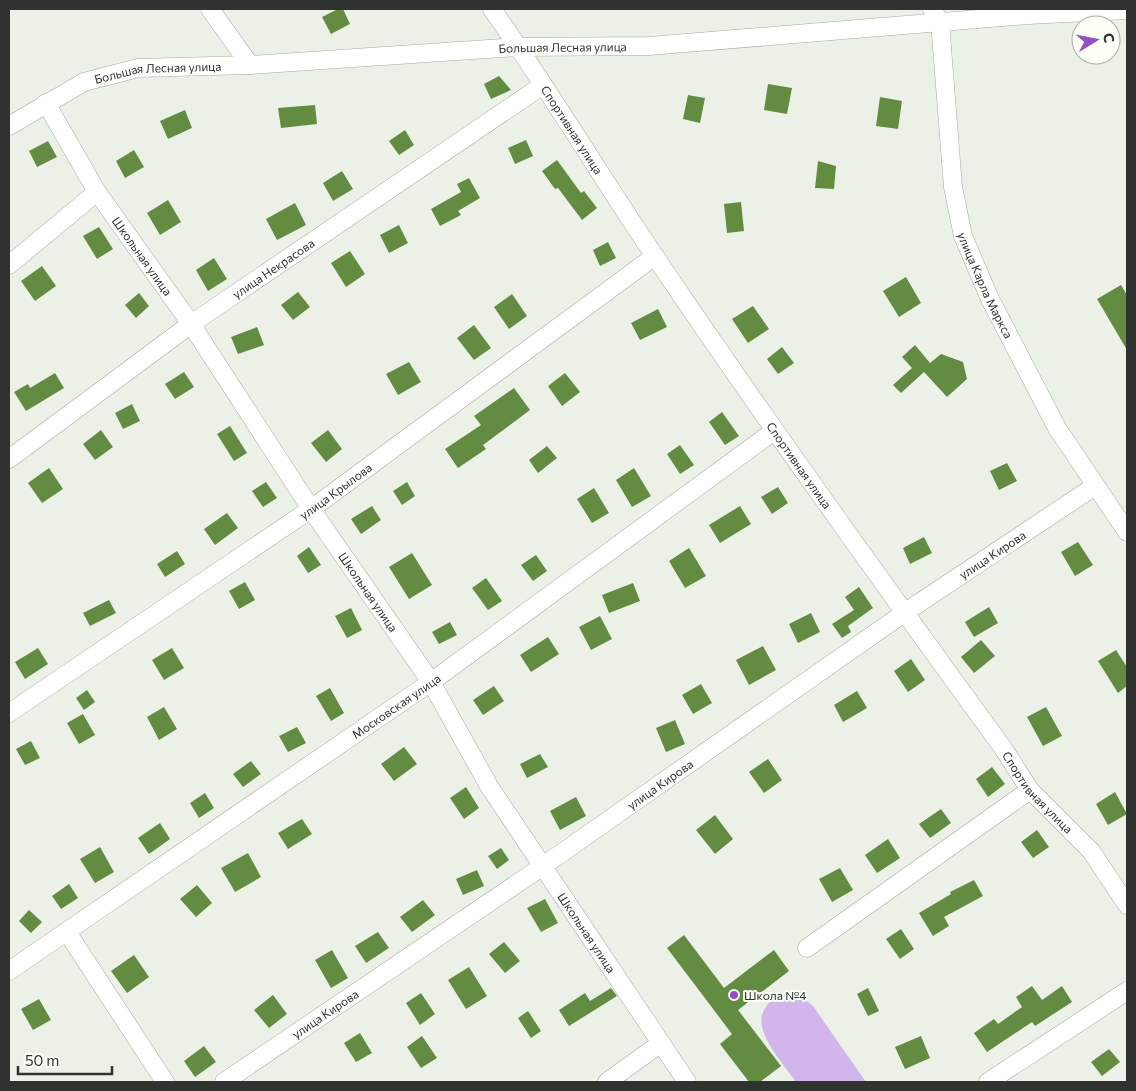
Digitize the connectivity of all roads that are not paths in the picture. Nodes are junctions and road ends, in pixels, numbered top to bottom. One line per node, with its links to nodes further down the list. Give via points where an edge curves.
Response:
1 (210, 9): 6 (street)
2 (492, 9): 5 (street, Спортивная улица)
3 (1127, 10): 4 (street, Большая Лесная улица)
4 (936, 15): 5 (street, Большая Лесная улица, via 650,46); 16 (street, улица Карла Маркса, via 953,187 963,236 1023,364 1057,428)
5 (519, 47): 6 (street, Большая Лесная улица); 7 (street, Спортивная улица)
6 (250, 65): 8 (street, Большая Лесная улица, via 138,68 84,82)
7 (543, 84): 11 (street, Спортивная улица); 13 (street, улица Некрасова)
8 (46, 103): 9 (street, Большая Лесная улица); 10 (street, Школьная улица)
9 (11, 120)
10 (97, 192): 12 (street); 13 (street, Школьная улица)
11 (655, 256): 14 (street, Спортивная улица); 17 (street, улица Крылова)
12 (9, 265)
13 (191, 324): 15 (street, улица Некрасова); 17 (street, Школьная улица)
14 (774, 431): 19 (street, Спортивная улица); 20 (street, Московская улица)
15 (9, 459)
16 (1095, 486): 18 (street, улица Карла Маркса); 19 (street, улица Кирова)
17 (311, 508): 20 (street, Школьная улица); 21 (street, улица Крылова)
18 (1127, 532)
19 (904, 613): 22 (street, Спортивная улица); 23 (street, улица Кирова)
20 (431, 682): 23 (street, Школьная улица, via 489,786); 25 (street, Московская улица)
21 (9, 713)
22 (1030, 790): 24 (street, Спортивная улица, via 1091,850); 26 (street)
23 (543, 866): 29 (street, Школьная улица); 31 (street, улица Кирова)
24 (1127, 905)
25 (67, 932): 27 (street, Московская улица); 30 (street)
26 (807, 948)
27 (9, 971)
28 (1127, 991): 34 (street)
29 (661, 1043): 32 (street); 33 (street, Школьная улица)
30 (165, 1082)
31 (224, 1082)
32 (607, 1082)
33 (687, 1082)
34 (988, 1082)

